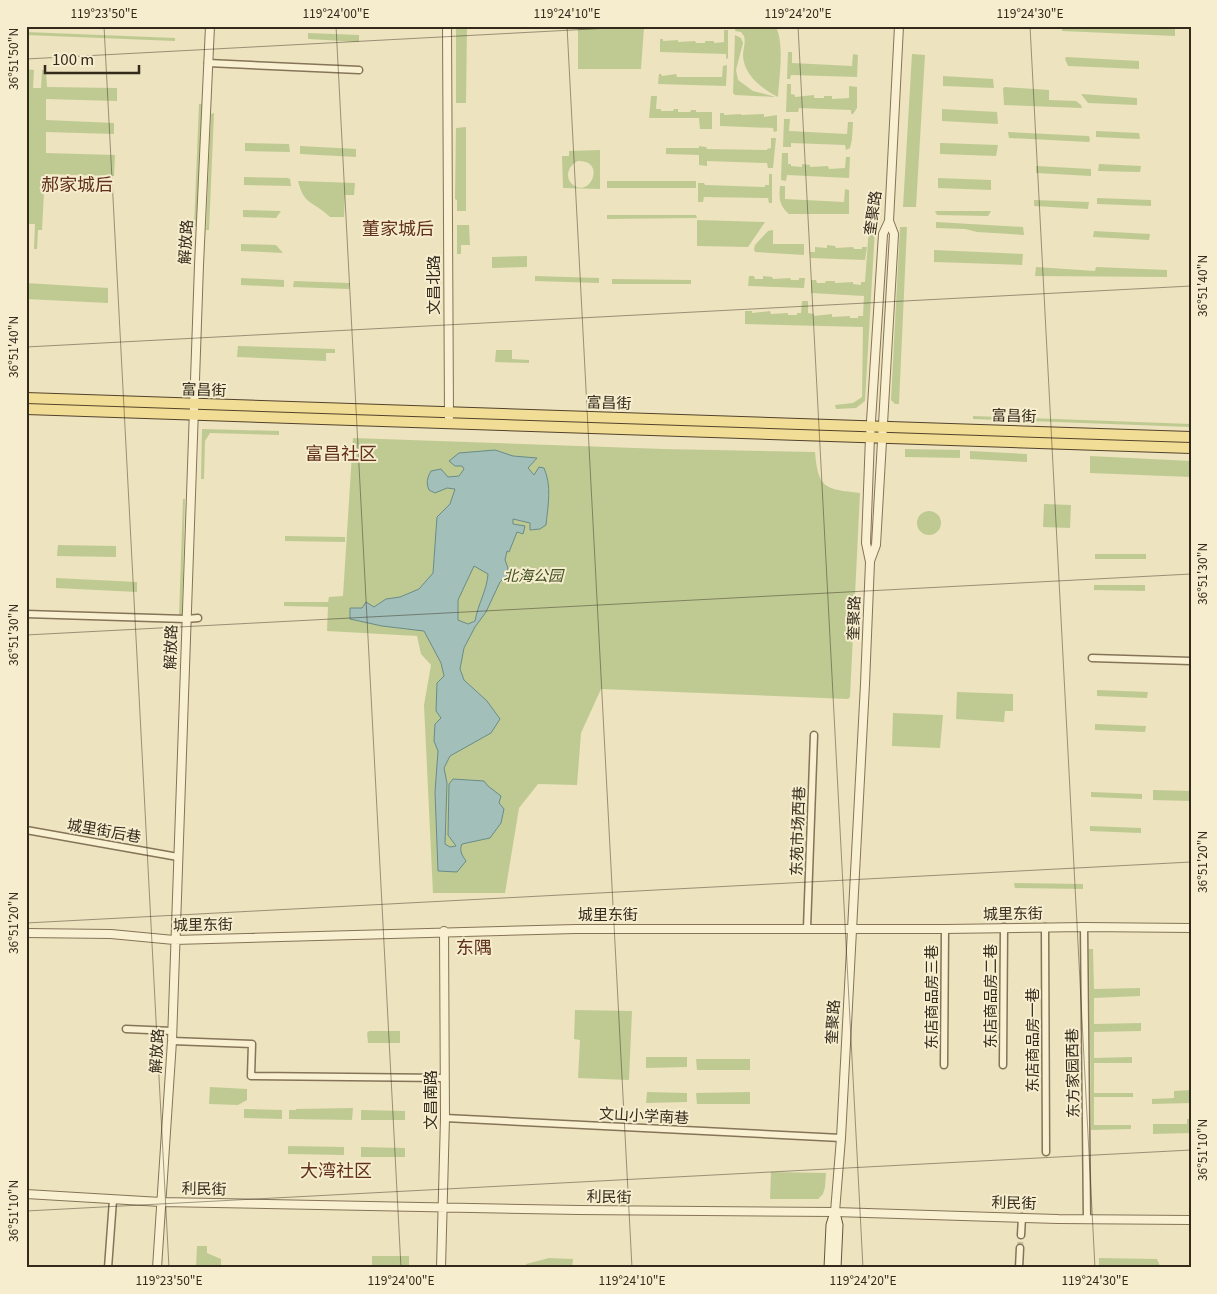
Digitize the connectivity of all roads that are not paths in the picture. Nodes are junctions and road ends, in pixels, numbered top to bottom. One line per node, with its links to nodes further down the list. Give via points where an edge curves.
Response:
1 (210, 26): 4 (street, 解放路)
2 (446, 26): 10 (street, 文昌北路)
3 (899, 26): 6 (street, 奎聚路)
4 (208, 63): 5 (street); 8 (street, 解放路)
5 (359, 70)
6 (889, 221): 13 (street, 奎聚路, via 883,234); 14 (street, via 894,234)
7 (26, 398): 8 (main road, 富昌街)
8 (195, 405): 10 (main road, 富昌街); 11 (street, 解放路)
9 (26, 410): 11 (main road, 富昌街)
10 (448, 413): 12 (street, 文昌北路); 13 (main road, 富昌街)
11 (194, 416): 12 (main road, 富昌街); 22 (street, 解放路)
12 (449, 424): 15 (main road, 富昌街)
13 (872, 426): 14 (main road, 富昌街); 15 (street, 奎聚路)
14 (884, 427): 16 (main road, 富昌街); 17 (street)
15 (870, 437): 17 (main road, 富昌街); 19 (street, 奎聚路, via 866,544)
16 (1191, 437)
17 (882, 438): 18 (main road, 富昌街); 19 (street, via 876,545)
18 (1191, 448)
19 (870, 562): 32 (street, 奎聚路)
20 (26, 614): 22 (street)
21 (198, 618): 22 (street)
22 (186, 619): 27 (street, 解放路)
23 (1092, 658): 24 (street)
24 (1191, 661)
25 (814, 735): 31 (street, 东苑市场西巷)
26 (26, 830): 27 (street, 城里街后巷)
27 (178, 857): 37 (street, 解放路)
28 (1084, 926): 30 (street, 城里东街); 33 (street, 城里东街); 53 (street, 东方家园西巷)
29 (1004, 927): 30 (street, 城里东街); 34 (street, 城里东街); 42 (street, 东店商品房二巷)
30 (1045, 927): 46 (street, 东店商品房一巷)
31 (807, 928): 32 (street, 城里东街); 35 (street, 城里东街)
32 (852, 928): 34 (street, 城里东街); 45 (street, 奎聚路)
33 (1191, 928)
34 (945, 929): 41 (street, 东店商品房三巷)
35 (444, 932): 37 (street, 城里东街); 43 (street, 文昌南路)
36 (26, 933): 37 (street, 城里东街, via 111,934)
37 (174, 940): 39 (street, 解放路)
38 (126, 1030): 39 (street)
39 (172, 1031): 40 (street, 解放路)
40 (172, 1042): 43 (street, via 252,1044 251,1076); 49 (street, 解放路)
41 (944, 1065)
42 (1004, 1065)
43 (444, 1078): 44 (street, 文昌南路)
44 (445, 1118): 45 (street, 文山小学南巷); 50 (street, 文昌南路)
45 (841, 1138): 51 (street, 奎聚路)
46 (1046, 1152)
47 (26, 1194): 48 (street, 利民街)
48 (113, 1200): 49 (street, 利民街); 57 (street)
49 (161, 1202): 50 (street, 利民街); 58 (street, 解放路)
50 (442, 1207): 51 (street, 利民街); 59 (street, 文昌南路)
51 (835, 1212): 52 (street, 利民街); 60 (main road, 奎聚路, via 831,1225); 61 (main road, 奎聚路, via 838,1225)
52 (1022, 1217): 53 (street, 利民街); 55 (street)
53 (1087, 1219): 54 (street, 利民街)
54 (1191, 1220)
55 (1021, 1235)
56 (1020, 1248): 62 (street)
57 (108, 1268)
58 (157, 1268)
59 (441, 1268)
60 (829, 1268)
61 (836, 1268)
62 (1019, 1268)

